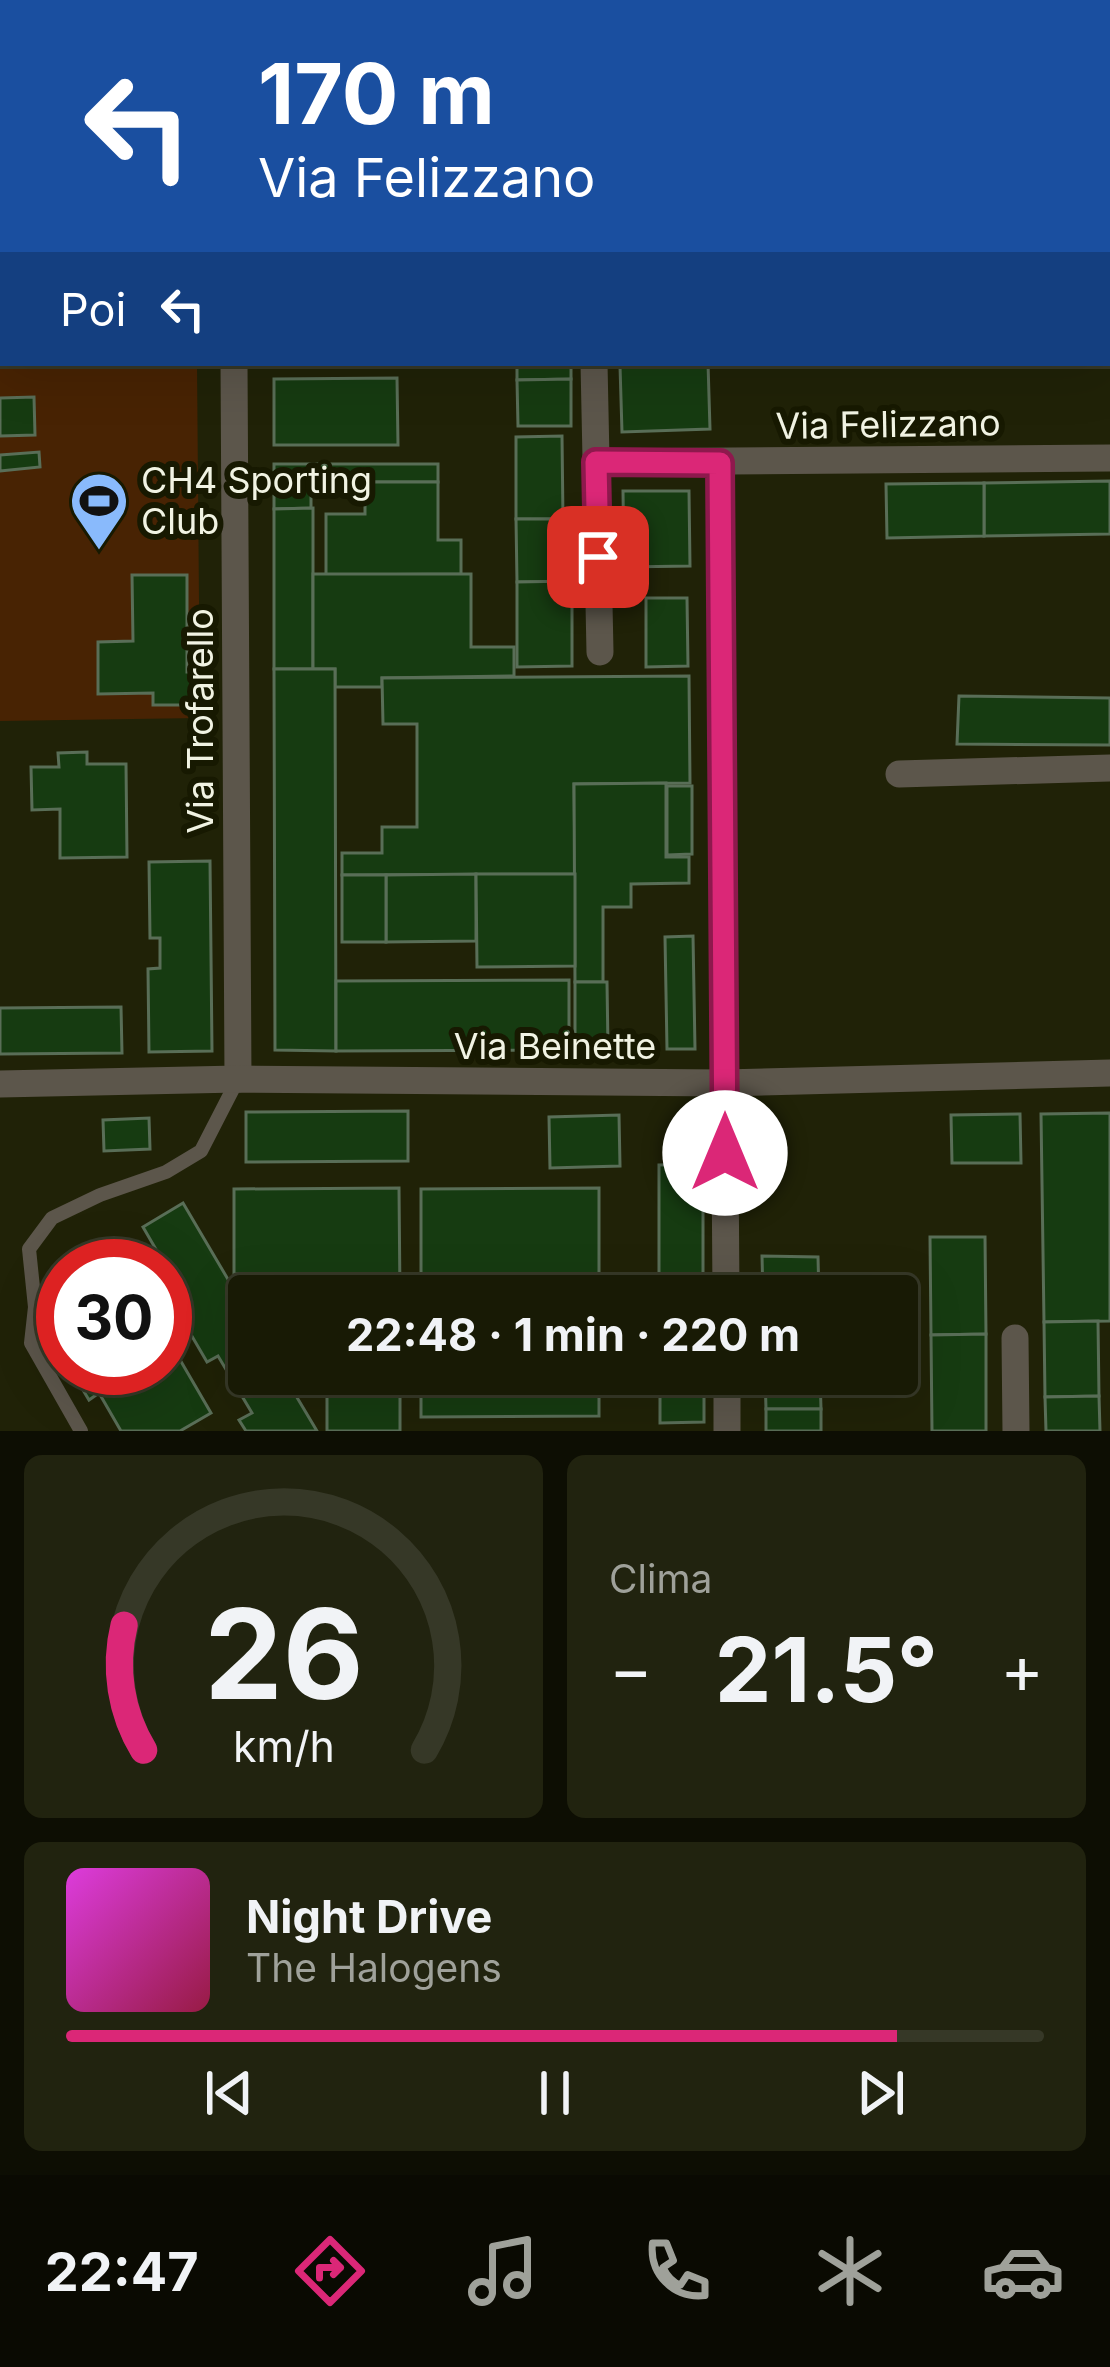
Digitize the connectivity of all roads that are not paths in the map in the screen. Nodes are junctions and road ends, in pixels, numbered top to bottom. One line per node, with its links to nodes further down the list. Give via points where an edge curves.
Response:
1 (234, 366): 10 (street, Via Trofarello)
2 (594, 366): 4 (street)
3 (1110, 458): 5 (street, Via Felizzano)
4 (596, 462): 5 (street, Via Felizzano); 6 (street)
5 (720, 463): 11 (street)
6 (600, 652)
7 (1110, 768): 8 (street)
8 (899, 774)
9 (1110, 1073): 11 (street, Via Beinette)
10 (238, 1079): 11 (street, Via Beinette); 12 (street, Via Beinette); 16 (lane, via 201,1150 52,1218 29,1249 31,1342)
11 (724, 1083): 13 (street)
12 (0, 1084)
13 (726, 1275)
14 (1015, 1337): 18 (street)
15 (727, 1395): 17 (street)
16 (81, 1431)
17 (727, 1431)
18 (1016, 1431)

